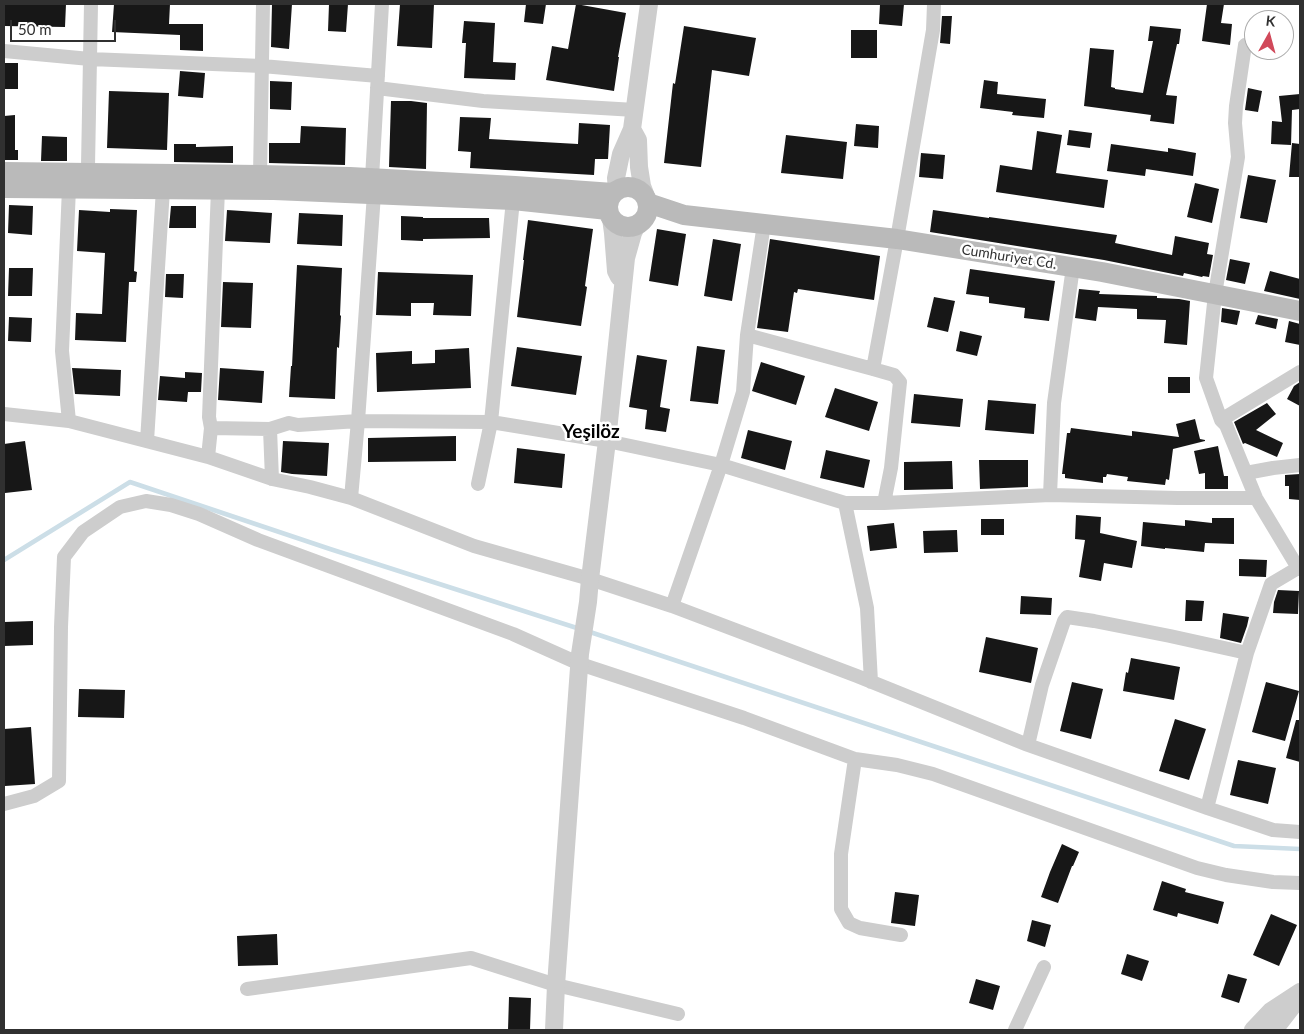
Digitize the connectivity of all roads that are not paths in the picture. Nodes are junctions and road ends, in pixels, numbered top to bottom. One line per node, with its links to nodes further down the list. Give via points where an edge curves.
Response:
1 (91, 4): 8 (street)
2 (263, 4): 9 (street)
3 (382, 4): 10 (street)
4 (650, 4): 11 (street)
5 (934, 4): 27 (street, via 933,30)
6 (4, 51): 8 (street)
7 (1244, 52): 30 (street, via 1235,123 1238,157)
8 (90, 59): 9 (street); 15 (street)
9 (262, 66): 10 (street); 14 (street)
10 (377, 82): 11 (street, via 483,100); 16 (street)
11 (635, 110): 12 (street)
12 (632, 129): 22 (street, via 638,140 639,167); 23 (street, via 621,154)
13 (4, 172): 15 (main road)
14 (260, 175): 15 (main road); 16 (main road)
15 (90, 180): 18 (main road); 19 (main road)
16 (373, 186): 20 (main road); 21 (main road); 23 (main road, via 515,186); 38 (street)
17 (4, 188): 18 (main road)
18 (69, 188): 37 (street, via 62,351)
19 (163, 189): 20 (main road); 42 (street)
20 (218, 189): 40 (street)
21 (513, 200): 23 (main road); 39 (street)
22 (647, 201): 23 (main road, via 640,190 629,186); 24 (main road, via 684,215); 25 (main road, via 646,218)
23 (612, 203): 25 (main road, via 617,224 625,227); 29 (street, via 616,271)
24 (716, 218): 25 (main road); 26 (main road, Cumhuriyet Cd.)
25 (639, 224): 29 (street, via 626,258)
26 (764, 224): 27 (main road, Cumhuriyet Cd.); 32 (street)
27 (897, 239): 28 (main road, Cumhuriyet Cd.); 33 (street)
28 (1073, 268): 30 (main road, Cumhuriyet Cd.); 50 (street, via 1054,403)
29 (623, 284): 43 (street)
30 (1215, 294): 31 (main road, Cumhuriyet Cd.); 36 (street, via 1206,378)
31 (1300, 310)
32 (747, 335): 33 (street); 45 (street, via 743,392)
33 (873, 369): 54 (street, via 894,375 900,382)
34 (1300, 372): 36 (street)
35 (4, 414): 37 (street)
36 (1221, 420): 47 (street)
37 (69, 421): 42 (street)
38 (358, 421): 39 (street); 41 (street, via 290,423); 51 (street)
39 (491, 422): 43 (street); 49 (street)
40 (211, 428): 41 (street); 44 (street)
41 (270, 429): 48 (street)
42 (147, 441): 44 (street)
43 (607, 441): 45 (street); 56 (street)
44 (208, 457): 48 (street)
45 (721, 465): 53 (street); 57 (street)
46 (1300, 465): 47 (street)
47 (1246, 473): 52 (street)
48 (272, 479): 51 (street)
49 (478, 484)
50 (1050, 495): 52 (street); 54 (street)
51 (351, 498): 56 (street, via 474,546)
52 (1256, 498): 55 (street)
53 (845, 503): 54 (street); 60 (street, via 867,608)
54 (884, 503)
55 (1299, 569): 58 (street, via 1271,584)
56 (590, 579): 57 (street); 59 (street)
57 (672, 606): 60 (street)
58 (1247, 653): 61 (street, via 1113,624 1067,618 1042,685); 64 (street)
59 (580, 659): 62 (street); 63 (street, via 258,540 199,514 146,500 120,507 84,532 64,557 59,781 34,796); 69 (street)
60 (871, 682): 61 (street)
61 (1028, 745): 64 (street)
62 (855, 759): 66 (street, via 933,774 1196,868 1273,882); 67 (street, via 841,854 841,909 849,923 860,928)
63 (4, 804)
64 (1207, 808): 65 (street, via 1273,830)
65 (1300, 832)
66 (1300, 883)
67 (901, 935)
68 (1044, 967): 74 (street)
69 (556, 985): 70 (street, via 471,958); 72 (street); 73 (street)
70 (247, 989)
71 (1300, 994): 75 (street, via 1271,1011); 76 (street)
72 (678, 1014)
73 (554, 1030)
74 (1015, 1030)
75 (1253, 1030)
76 (1274, 1030)

